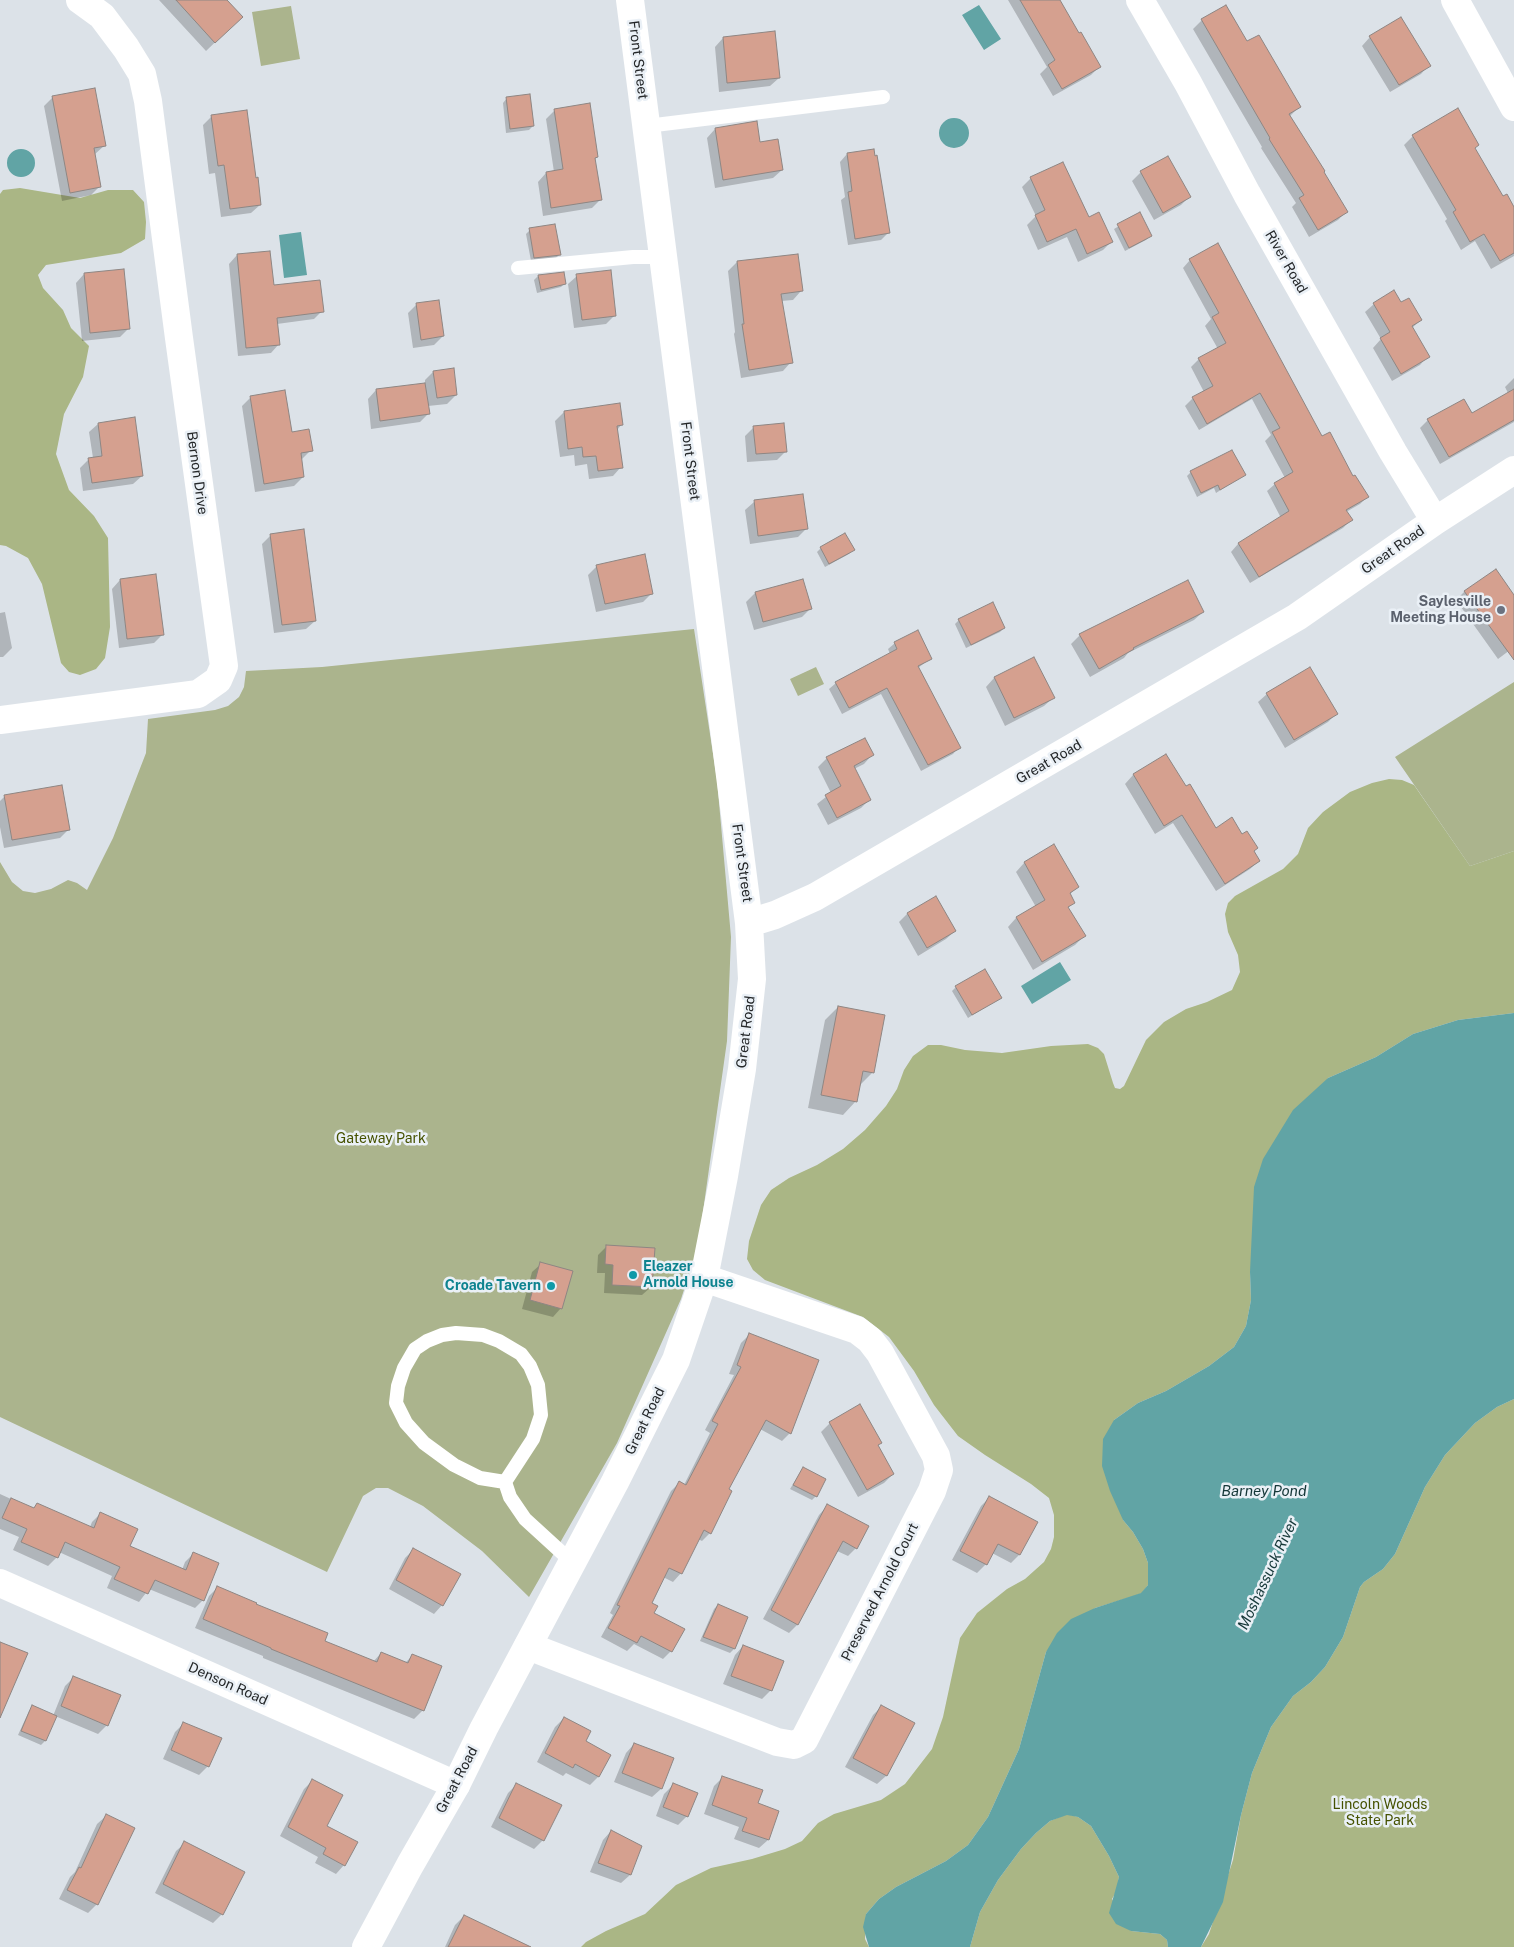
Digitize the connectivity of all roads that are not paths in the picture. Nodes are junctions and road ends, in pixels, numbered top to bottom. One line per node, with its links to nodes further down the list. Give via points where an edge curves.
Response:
1 (80, 0): 12 (street, Bernon Drive, via 102,16 126,48 142,74 148,101 224,666 218,680 198,694)
2 (630, 0): 7 (street, Front Street)
3 (1140, 0): 11 (street, River Road, via 1393,452)
4 (1455, 0): 6 (street)
5 (883, 97): 7 (lane)
6 (1514, 107)
7 (647, 126): 8 (street, Front Street)
8 (664, 257): 9 (lane); 13 (street, Front Street)
9 (518, 268)
10 (1514, 470): 11 (street, Great Road)
11 (1435, 521): 13 (street, Great Road, via 1297,617 1139,710 815,897)
12 (0, 720)
13 (749, 923): 14 (street, Great Road, via 750,1012)
14 (704, 1278): 16 (street, Great Road, via 676,1360); 18 (street, Preserved Arnold Court, via 856,1330 870,1340 936,1456 939,1470 932,1491 804,1740 794,1745 777,1742)
15 (505, 1482): 15 (lane, via 533,1439 541,1415 538,1385 530,1366 521,1354 483,1335 442,1335 427,1341 415,1349 398,1386 396,1403 406,1423 424,1443 454,1465 480,1478); 16 (lane, via 510,1497 525,1519)
16 (572, 1562): 18 (street, Great Road)
17 (0, 1583): 19 (street, Denson Road)
18 (528, 1646): 19 (street, Great Road)
19 (456, 1785): 20 (street, Great Road)
20 (366, 1947)

